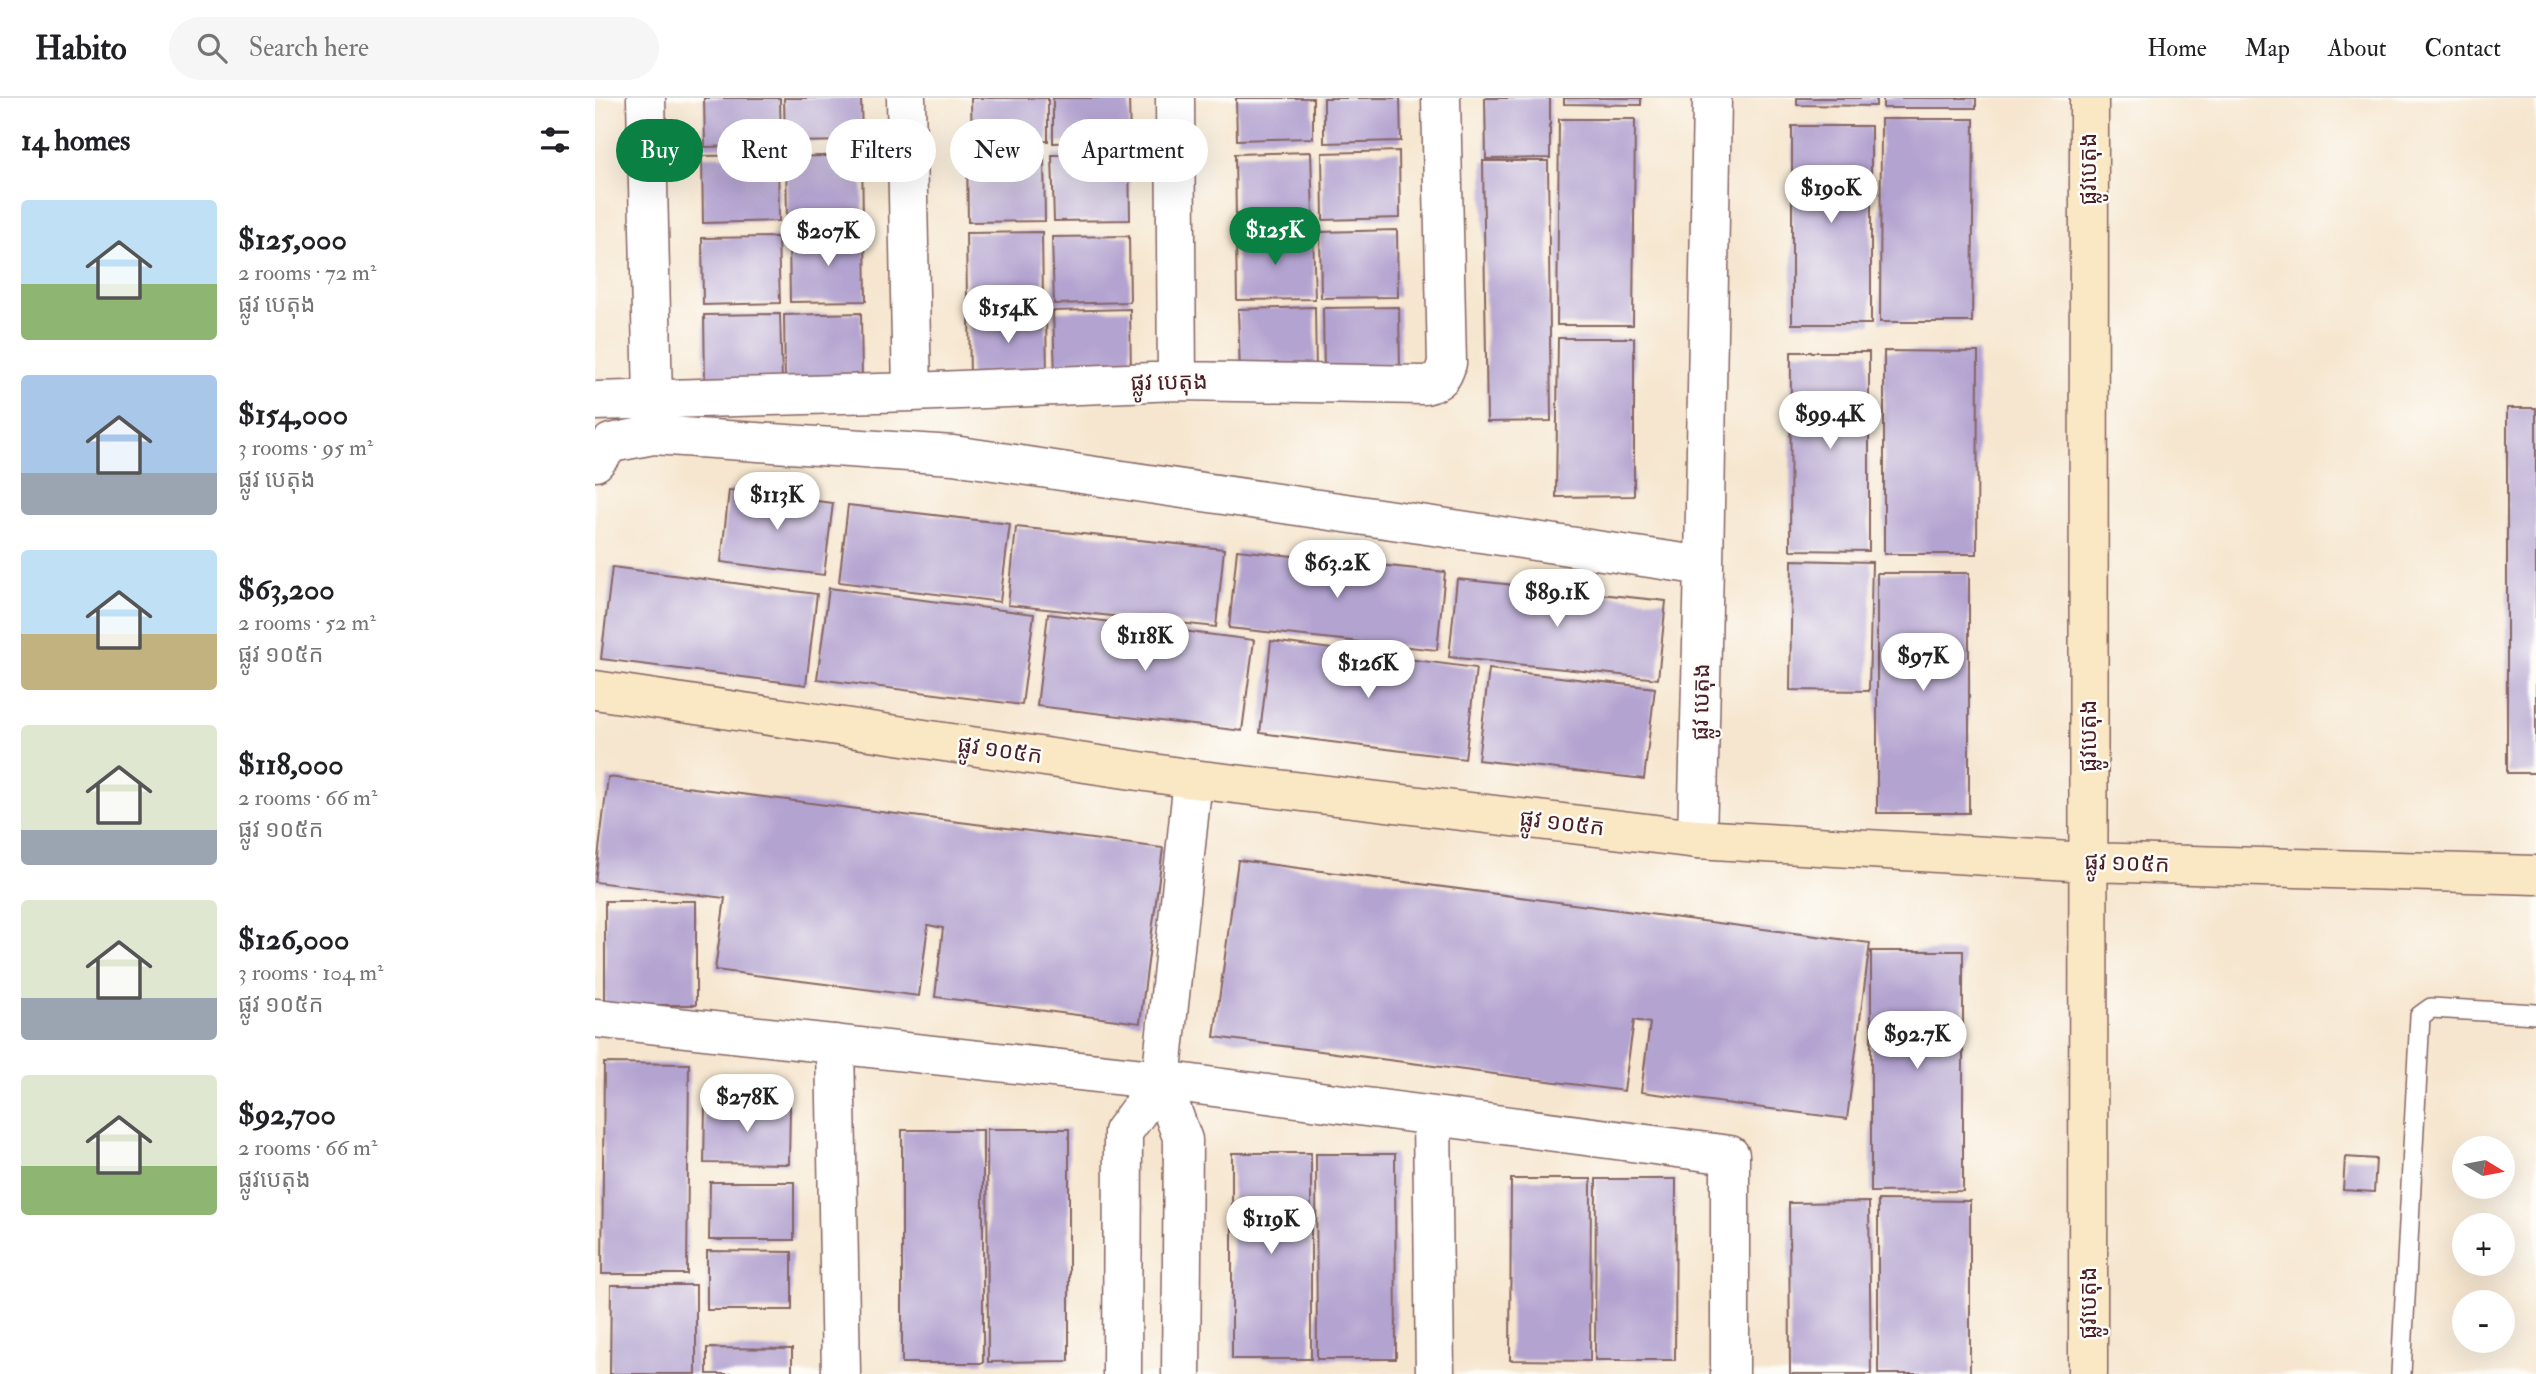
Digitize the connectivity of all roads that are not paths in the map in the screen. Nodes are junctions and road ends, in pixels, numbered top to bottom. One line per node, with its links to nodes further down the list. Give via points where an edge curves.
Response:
1 (646, 98): 9 (street)
2 (906, 98): 8 (street)
3 (1175, 98): 7 (street)
4 (1441, 98): 7 (street, ផ្លូវ បេតុង, via 1447,363 1437,382)
5 (1712, 98): 12 (street, ផ្លូវ បេតុង)
6 (2088, 98): 16 (main road, ផ្លូវបេតុង)
7 (1177, 381): 8 (street, ផ្លូវ បេតុង)
8 (912, 392): 9 (street, ផ្លូវ បេតុង)
9 (653, 400): 10 (street, ផ្លូវ បេតុង)
10 (595, 401)
11 (595, 462): 12 (street, via 611,443 653,435 953,455)
12 (1704, 566): 15 (street, ផ្លូវ បេតុង)
13 (595, 690): 14 (main road, ផ្លូវ ១០៥ក)
14 (1193, 779): 15 (main road, ផ្លូវ ១០៥ក); 21 (street)
15 (1697, 839): 16 (main road, ផ្លូវ ១០៥ក)
16 (2088, 862): 17 (main road, ផ្លូវ ១០៥ក); 28 (main road, ផ្លូវបេតុង)
17 (2536, 876)
18 (2536, 1014): 29 (lane, via 2431,1008 2420,1016)
19 (595, 1018): 20 (street)
20 (835, 1044): 21 (street); 23 (street)
21 (1161, 1080): 22 (street); 24 (street, via 1123,1132); 25 (street, via 1183,1140)
22 (1432, 1116): 26 (street); 27 (street, via 1730,1154)
23 (841, 1374)
24 (1122, 1374)
25 (1181, 1374)
26 (1435, 1374)
27 (1730, 1374)
28 (2088, 1374)
29 (2400, 1374)

